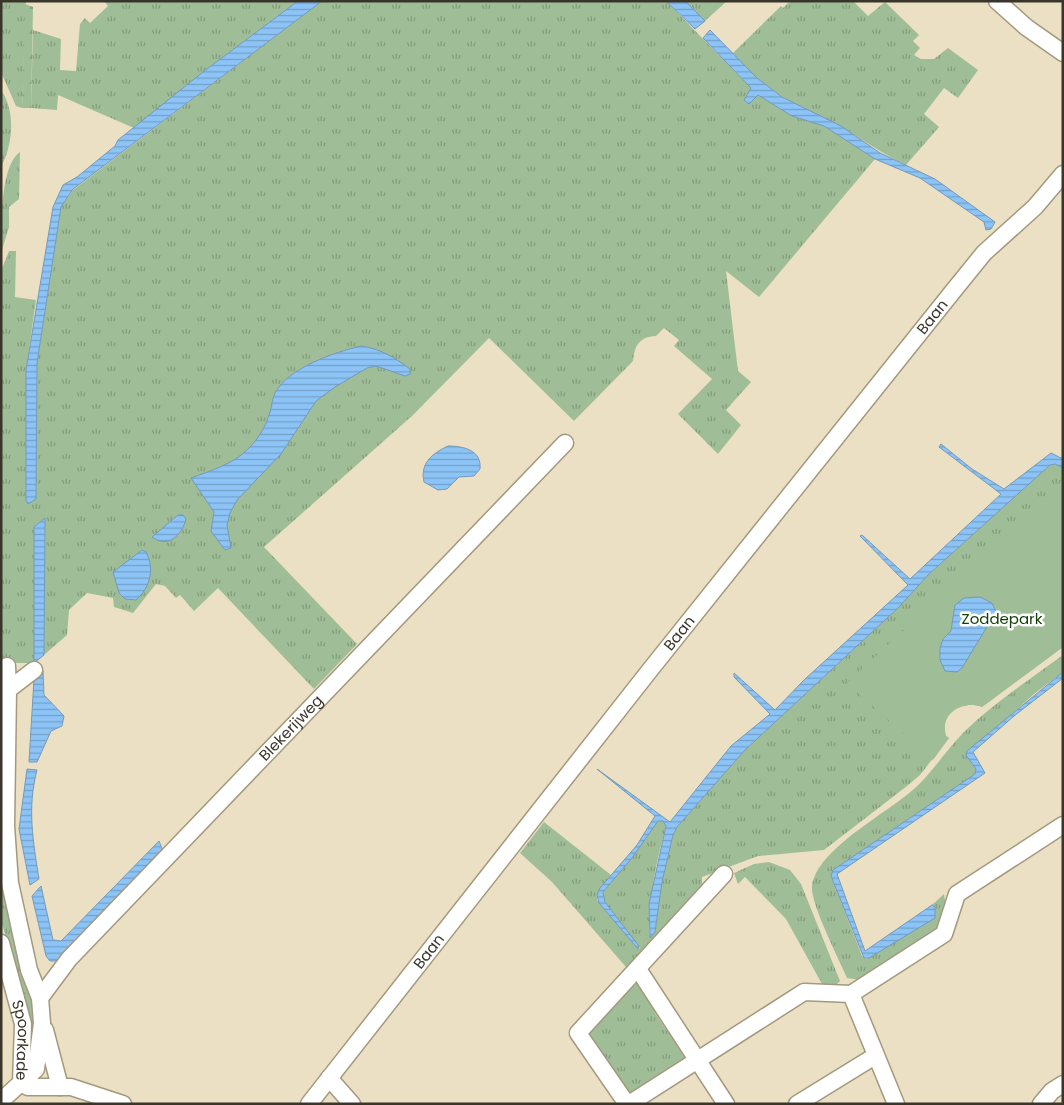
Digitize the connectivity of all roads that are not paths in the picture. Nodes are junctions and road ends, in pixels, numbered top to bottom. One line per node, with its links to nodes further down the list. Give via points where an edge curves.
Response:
1 (996, 1): 2 (street, via 1026,27)
2 (1063, 52)
3 (1063, 174): 17 (street, Baan, via 1035,207 984,253)
4 (565, 443): 13 (street, Blekerijweg, via 69,959)
5 (7, 666): 7 (street)
6 (34, 670): 7 (street)
7 (8, 690): 13 (street, via 6,817 10,883 29,970)
8 (1063, 826): 12 (street, via 957,894 944,934)
9 (724, 874): 11 (street)
10 (1, 943): 18 (street, Spoorkade, via 23,1024)
11 (638, 969): 16 (street); 26 (street, via 578,1033)
12 (851, 994): 15 (street); 16 (street, via 804,992)
13 (40, 998): 14 (street)
14 (42, 1024): 18 (street, via 36,1069); 20 (street)
15 (875, 1056): 28 (street); 29 (street)
16 (699, 1060): 26 (street); 27 (street)
17 (329, 1078): 24 (street, Baan); 25 (street)
18 (21, 1082): 20 (street, via 28,1087); 22 (street, Spoorkade)
19 (1063, 1084): 30 (street)
20 (60, 1087): 21 (street, via 71,1087)
21 (88, 1098): 23 (street)
22 (1, 1101)
23 (123, 1104)
24 (310, 1104)
25 (352, 1104)
26 (628, 1104)
27 (726, 1104)
28 (797, 1104)
29 (896, 1104)
30 (1041, 1104)

